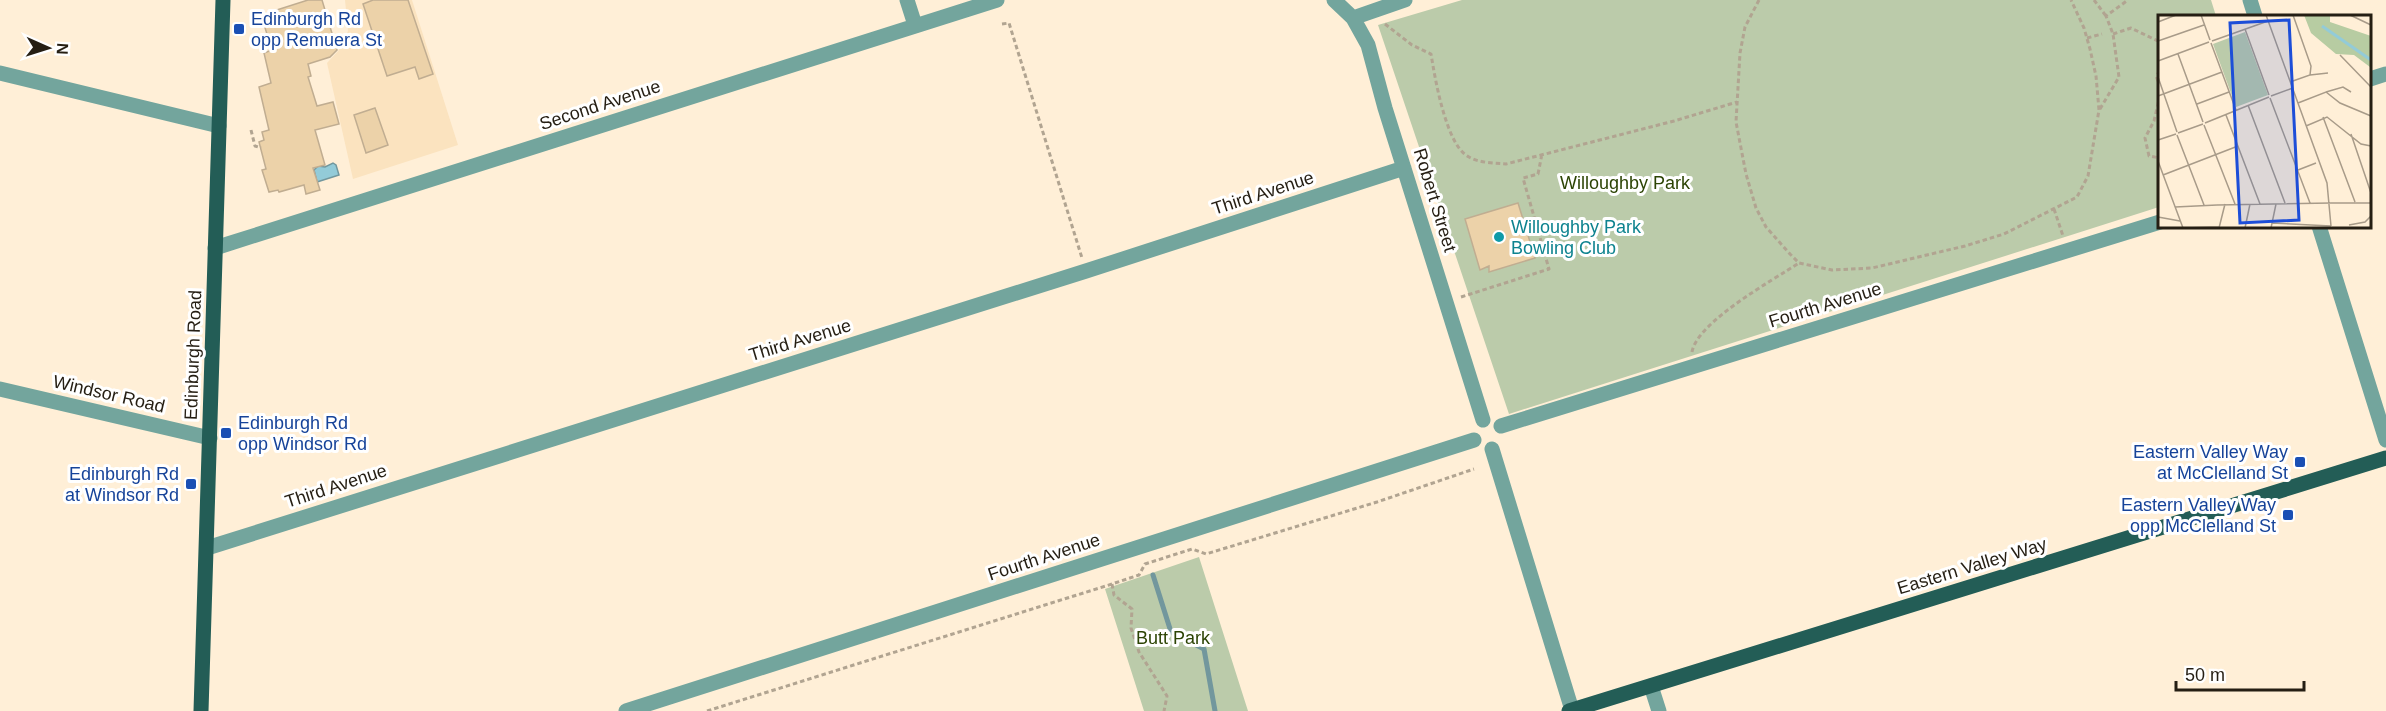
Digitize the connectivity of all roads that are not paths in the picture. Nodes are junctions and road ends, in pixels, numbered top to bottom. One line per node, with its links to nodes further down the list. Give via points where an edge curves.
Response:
1 (223, 0): 13 (main road, Edinburgh Road)
2 (907, 0): 9 (street)
3 (997, 0): 9 (street, Second Avenue)
4 (1334, 0): 8 (street, Robert Street)
5 (1405, 0): 8 (street)
6 (2250, 0): 7 (street)
7 (2255, 15)
8 (1353, 18): 14 (street, Robert Street, via 1368,45)
9 (915, 25): 17 (street, Second Avenue)
10 (0, 74): 13 (street)
11 (2386, 74): 12 (street)
12 (2371, 79)
13 (219, 126): 17 (main road, Edinburgh Road)
14 (1404, 168): 19 (street, Robert Street); 26 (street, Third Avenue)
15 (2158, 223): 20 (street, Fourth Avenue)
16 (2320, 228): 23 (street)
17 (215, 248): 21 (main road, Edinburgh Road)
18 (0, 389): 21 (street, Windsor Road)
19 (1483, 420): 20 (street, via 1496,421); 22 (street, via 1476,426)
20 (1501, 426): 24 (street, via 1503,437)
21 (210, 438): 26 (main road, Edinburgh Road)
22 (1474, 440): 24 (street); 30 (street, Fourth Avenue)
23 (2386, 440)
24 (1492, 449): 28 (street)
25 (2386, 458): 27 (main road, Eastern Valley Way)
26 (207, 548): 29 (main road, Edinburgh Road)
27 (1651, 686): 28 (main road, Eastern Valley Way); 31 (street)
28 (1570, 710)
29 (201, 711)
30 (626, 711)
31 (1659, 711)

